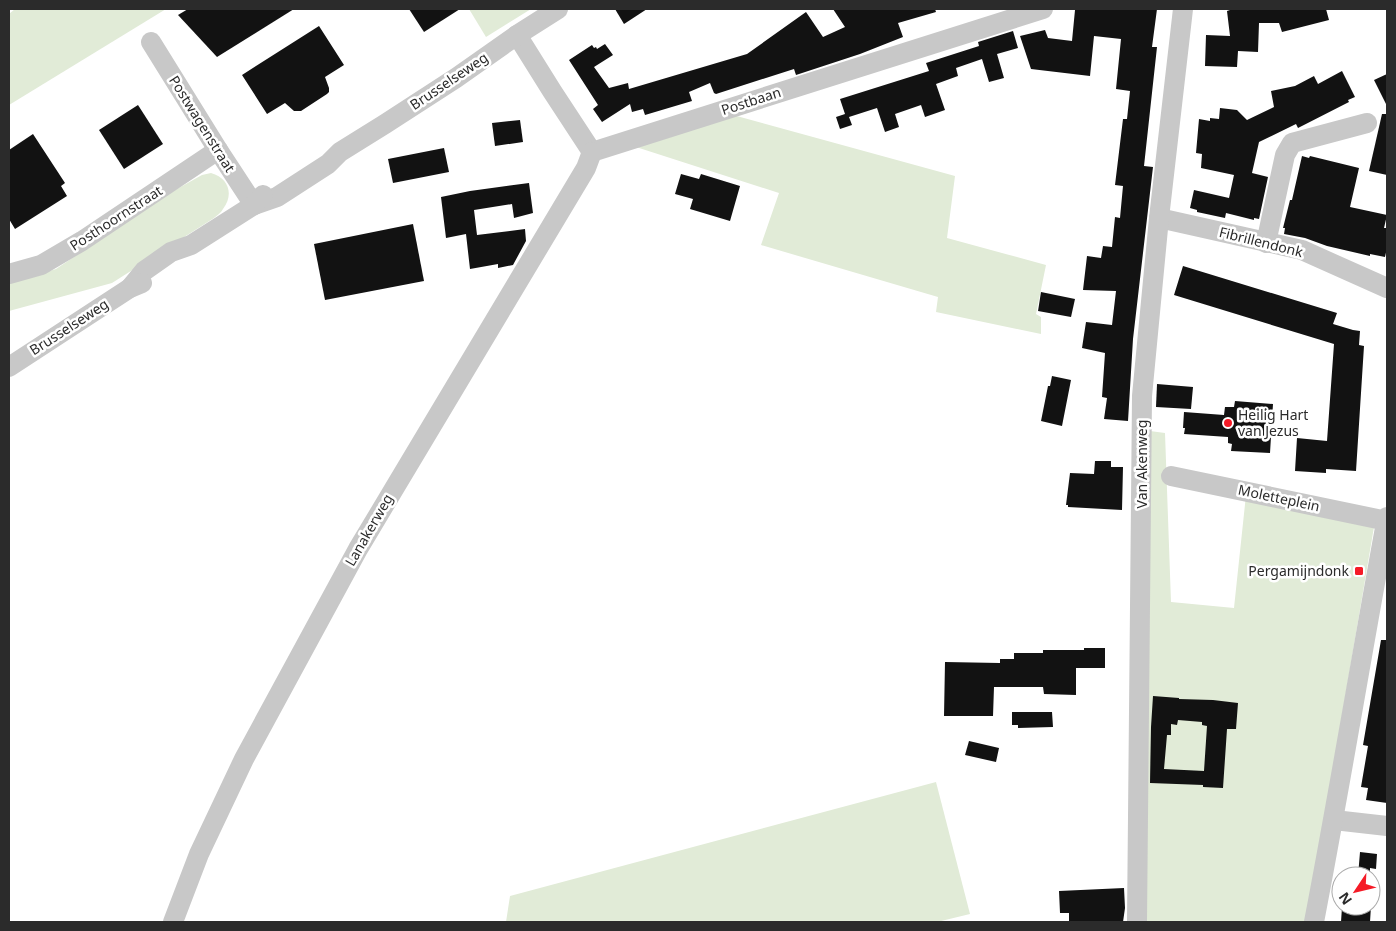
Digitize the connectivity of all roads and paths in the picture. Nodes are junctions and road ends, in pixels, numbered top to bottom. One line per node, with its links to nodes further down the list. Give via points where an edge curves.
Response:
1 (558, 9): 4 (street, Brusselseweg)
2 (1043, 9): 8 (street, Postbaan)
3 (1183, 9): 10 (street, Van Akenweg)
4 (517, 35): 8 (street); 9 (street, Brusselseweg, via 277,197)
5 (151, 42): 7 (street, Postwagenstraat)
6 (1367, 123): 11 (street, via 1292,143 1285,156)
7 (218, 150): 9 (street, Postwagenstraat); 12 (street, Posthoornstraat, via 82,241 41,265)
8 (592, 152): 19 (street, Lanakerweg, via 577,184 358,549 244,759 199,854)
9 (254, 205): 14 (street, Brusselseweg, via 191,245 171,252 144,271 130,288)
10 (1159, 218): 11 (street, Fibrillendonk); 20 (street, Van Akenweg, via 1142,396)
11 (1266, 243): 13 (street, Fibrillendonk, via 1302,250)
12 (9, 274)
13 (1387, 288)
14 (9, 366)
15 (1171, 476): 16 (street, Moletteplein)
16 (1387, 519): 17 (street)
17 (1334, 820): 18 (street); 21 (street)
18 (1387, 826)
19 (173, 922)
20 (1137, 922)
21 (1314, 922)

